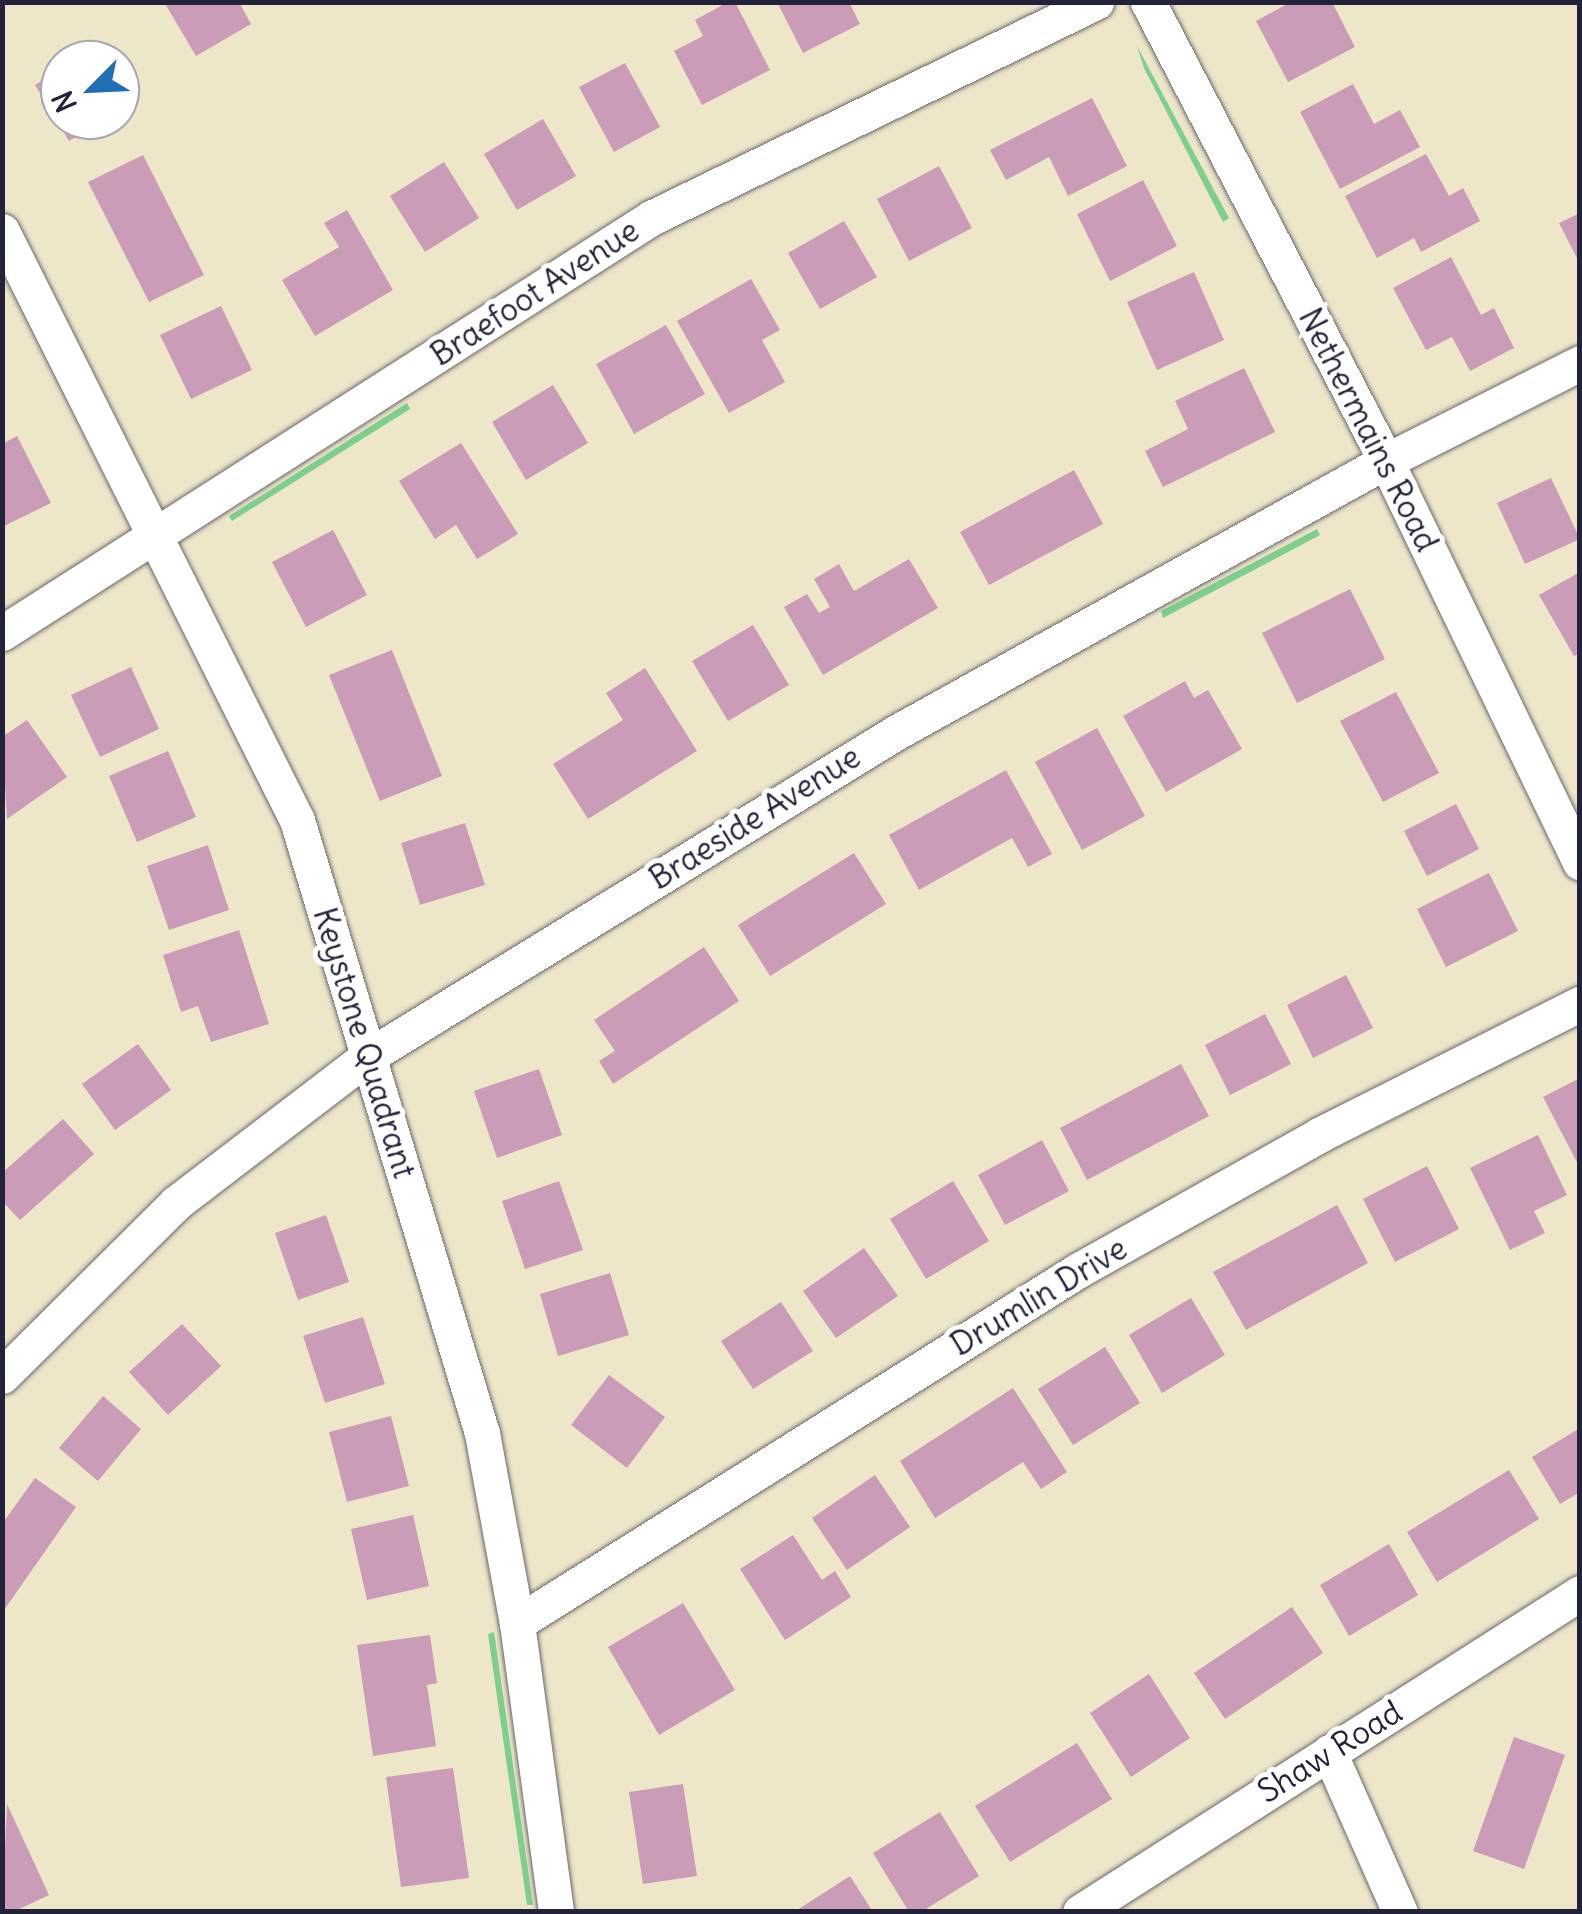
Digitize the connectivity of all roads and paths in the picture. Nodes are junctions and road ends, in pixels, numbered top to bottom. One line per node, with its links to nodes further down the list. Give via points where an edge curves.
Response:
1 (1096, 2): 6 (street, Braefoot Avenue, via 651,218)
2 (1148, 2): 5 (street, Nethermains Road)
3 (2, 231): 6 (street, Keystone Quadrant)
4 (1580, 363): 5 (street, Braeside Avenue)
5 (1386, 461): 8 (street, Nethermains Road); 10 (street, Braeside Avenue, via 894,732)
6 (160, 536): 7 (street, Braefoot Avenue); 10 (street, Keystone Quadrant, via 296,820)
7 (2, 633)
8 (1580, 862)
9 (1580, 1004): 13 (street, Drumlin Drive, via 1319,1135 1077,1271)
10 (367, 1056): 11 (street, Braeside Avenue, via 176,1202); 13 (street, Keystone Quadrant, via 482,1433)
11 (2, 1376)
12 (1580, 1593): 14 (street, Shaw Road)
13 (517, 1623): 15 (street, Keystone Quadrant)
14 (1329, 1752): 16 (street, Shaw Road); 17 (street)
15 (556, 1912)
16 (1080, 1912)
17 (1400, 1912)

